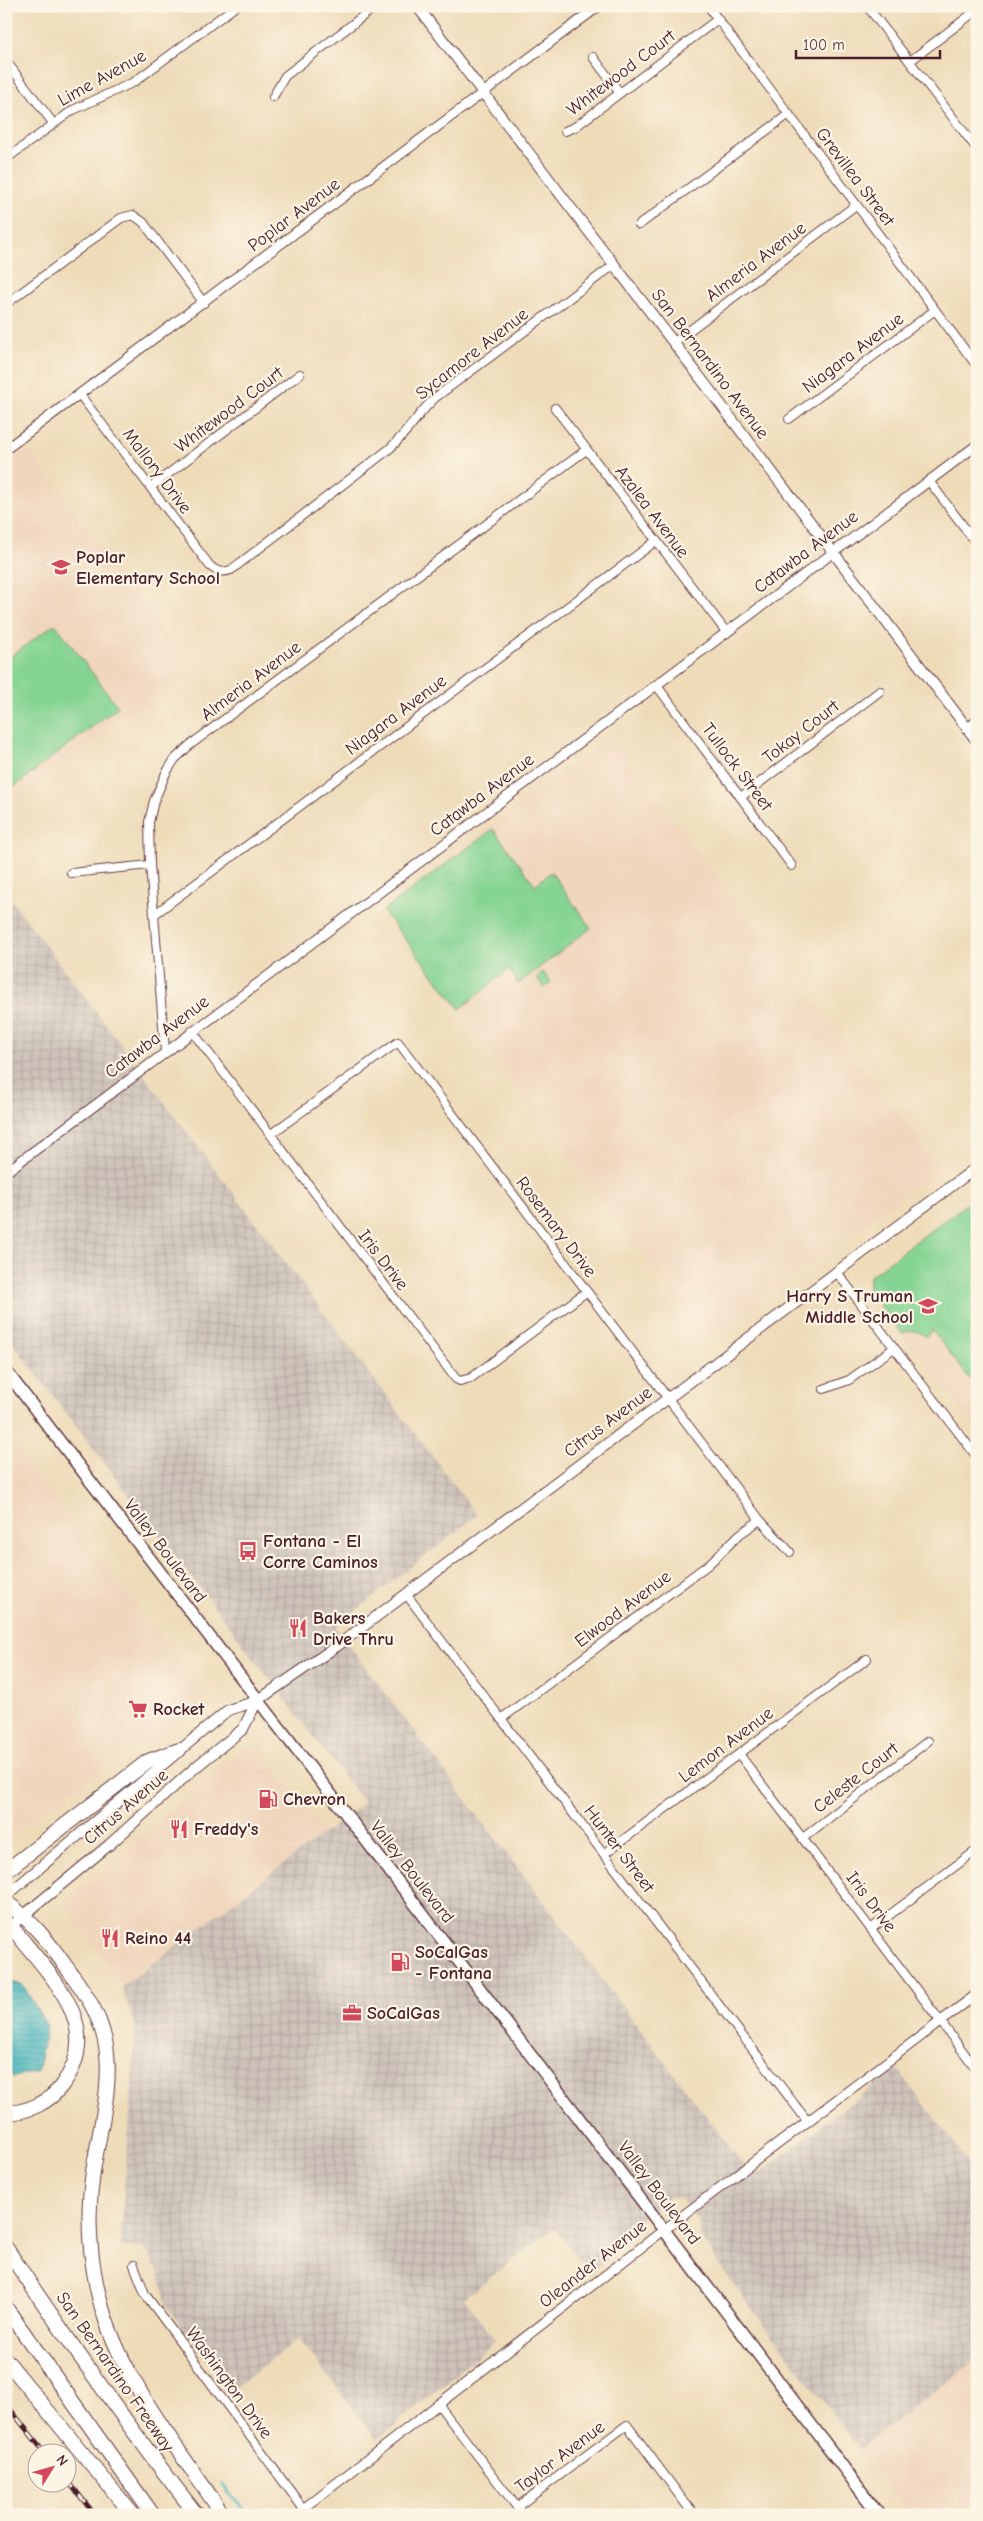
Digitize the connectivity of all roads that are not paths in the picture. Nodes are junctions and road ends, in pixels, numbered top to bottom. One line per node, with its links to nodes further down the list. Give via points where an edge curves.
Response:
1 (236, 6): 16 (street, Lime Avenue, via 134,82 84,104)
2 (376, 6): 14 (street, via 285,76)
3 (417, 6): 12 (main road, San Bernardino Avenue)
4 (599, 6): 12 (street, Poplar Avenue)
5 (708, 6): 8 (street, Grevillea Street)
6 (868, 6): 11 (street)
7 (977, 10): 11 (street)
8 (718, 19): 13 (street, Whitewood Court); 15 (street, Grevillea Street)
9 (593, 57): 13 (street)
10 (6, 61): 16 (street)
11 (910, 61): 18 (street)
12 (484, 93): 22 (main road, San Bernardino Avenue); 23 (street, Poplar Avenue)
13 (620, 93): 17 (street, Whitewood Court)
14 (273, 97)
15 (789, 114): 20 (street, Grevillea Street); 21 (street)
16 (54, 123): 19 (street, Lime Avenue)
17 (565, 131)
18 (977, 148)
19 (6, 159)
20 (856, 205): 25 (street, Grevillea Street); 26 (street, Almeria Avenue)
21 (639, 225)
22 (614, 264): 26 (main road, San Bernardino Avenue); 40 (street, Sycamore Avenue, via 436,397 388,450 231,570 220,572)
23 (204, 303): 24 (street, via 139,218 133,215 121,218); 29 (street, Poplar Avenue)
24 (6, 304)
25 (935, 310): 27 (street, Grevillea Street); 31 (street, Niagara Avenue)
26 (673, 343): 39 (main road, San Bernardino Avenue)
27 (977, 366)
28 (300, 374): 36 (street, Whitewood Court)
29 (80, 395): 33 (street, Poplar Avenue); 36 (street, Mallory Drive)
30 (555, 408): 34 (street, Azalea Avenue)
31 (789, 419)
32 (977, 445): 35 (street, Catawba Avenue)
33 (6, 448)
34 (586, 450): 37 (street, Azalea Avenue); 48 (street, Almeria Avenue, via 175,759 154,801 149,822)
35 (929, 481): 38 (street); 39 (street, Catawba Avenue)
36 (151, 488): 40 (street, Mallory Drive)
37 (656, 541): 41 (street, Azalea Avenue); 51 (street, Niagara Avenue)
38 (977, 544)
39 (832, 551): 41 (street, Catawba Avenue); 45 (main road, San Bernardino Avenue)
40 (210, 566)
41 (727, 633): 42 (street, Catawba Avenue)
42 (657, 686): 47 (street, Tullock Street); 52 (street, Catawba Avenue)
43 (880, 691): 47 (street, Tokay Court)
44 (977, 720): 45 (street)
45 (966, 728): 46 (main road, San Bernardino Avenue)
46 (977, 741)
47 (741, 797): 49 (street, Tullock Street)
48 (150, 865): 50 (street); 51 (street, Almeria Avenue)
49 (792, 866)
50 (71, 873)
51 (155, 914): 53 (street, Almeria Avenue)
52 (192, 1030): 53 (street, Catawba Avenue); 54 (street, Iris Drive)
53 (164, 1051): 56 (street, Catawba Avenue)
54 (271, 1134): 58 (street, Iris Drive, via 456,1379 470,1378); 58 (street, Rosemary Drive, via 398,1042)
55 (977, 1167): 57 (main road, Citrus Avenue)
56 (6, 1172)
57 (836, 1271): 59 (street); 62 (main road, Citrus Avenue)
58 (586, 1292): 62 (street, Rosemary Drive)
59 (894, 1348): 61 (street, via 849,1380); 63 (street)
60 (6, 1372): 68 (main road, Valley Boulevard)
61 (824, 1389)
62 (667, 1398): 64 (street, Rosemary Drive); 66 (main road, Citrus Avenue)
63 (977, 1457)
64 (760, 1520): 65 (street, Rosemary Drive); 69 (street, Elwood Avenue, via 709,1564)
65 (790, 1552)
66 (406, 1594): 68 (main road, Citrus Avenue); 69 (street, Hunter Street)
67 (867, 1659): 72 (street, Lemon Avenue)
68 (257, 1701): 71 (main road, Citrus Avenue, via 228,1710); 79 (main road, Citrus Avenue, via 243,1730); 87 (main road, Valley Boulevard)
69 (501, 1719): 75 (street, Hunter Street)
70 (928, 1741): 73 (street, Celeste Court)
71 (179, 1750): 76 (highway, via 148,1761); 77 (main road, Citrus Avenue)
72 (739, 1754): 73 (street, Iris Drive); 75 (street, Lemon Avenue)
73 (803, 1838): 81 (street, Iris Drive)
74 (977, 1850): 81 (street)
75 (604, 1854): 86 (street, Hunter Street)
76 (6, 1871)
77 (6, 1896)
78 (6, 1902): 79 (highway)
79 (24, 1915): 80 (main road, Citrus Avenue); 98 (highway, via 44,1936 90,1998 105,2042 106,2085 89,2210 92,2262 104,2315 128,2371)
80 (8, 1928): 85 (highway, via 67,1998 76,2020 78,2041 73,2066 59,2090 33,2107)
81 (872, 1928): 83 (street, Iris Drive)
82 (977, 1994): 83 (street, Oleander Avenue)
83 (941, 2022): 84 (street, Iris Drive); 86 (street, Oleander Avenue)
84 (977, 2070)
85 (6, 2113)
86 (808, 2122): 87 (street, Oleander Avenue)
87 (665, 2229): 92 (street, Oleander Avenue); 101 (main road, Valley Boulevard)
88 (6, 2248): 97 (highway, San Bernardino Freeway, via 76,2351)
89 (134, 2265): 94 (street, Washington Drive, via 145,2294)
90 (6, 2308): 96 (highway)
91 (6, 2360): 95 (highway)
92 (438, 2404): 93 (street); 94 (street, Oleander Avenue)
93 (517, 2507): 99 (street); 100 (street, Taylor Avenue, via 627,2425)
94 (306, 2512)
95 (132, 2515)
96 (153, 2515)
97 (197, 2515)
98 (223, 2515)
99 (523, 2515)
100 (694, 2515)
101 (879, 2515)

